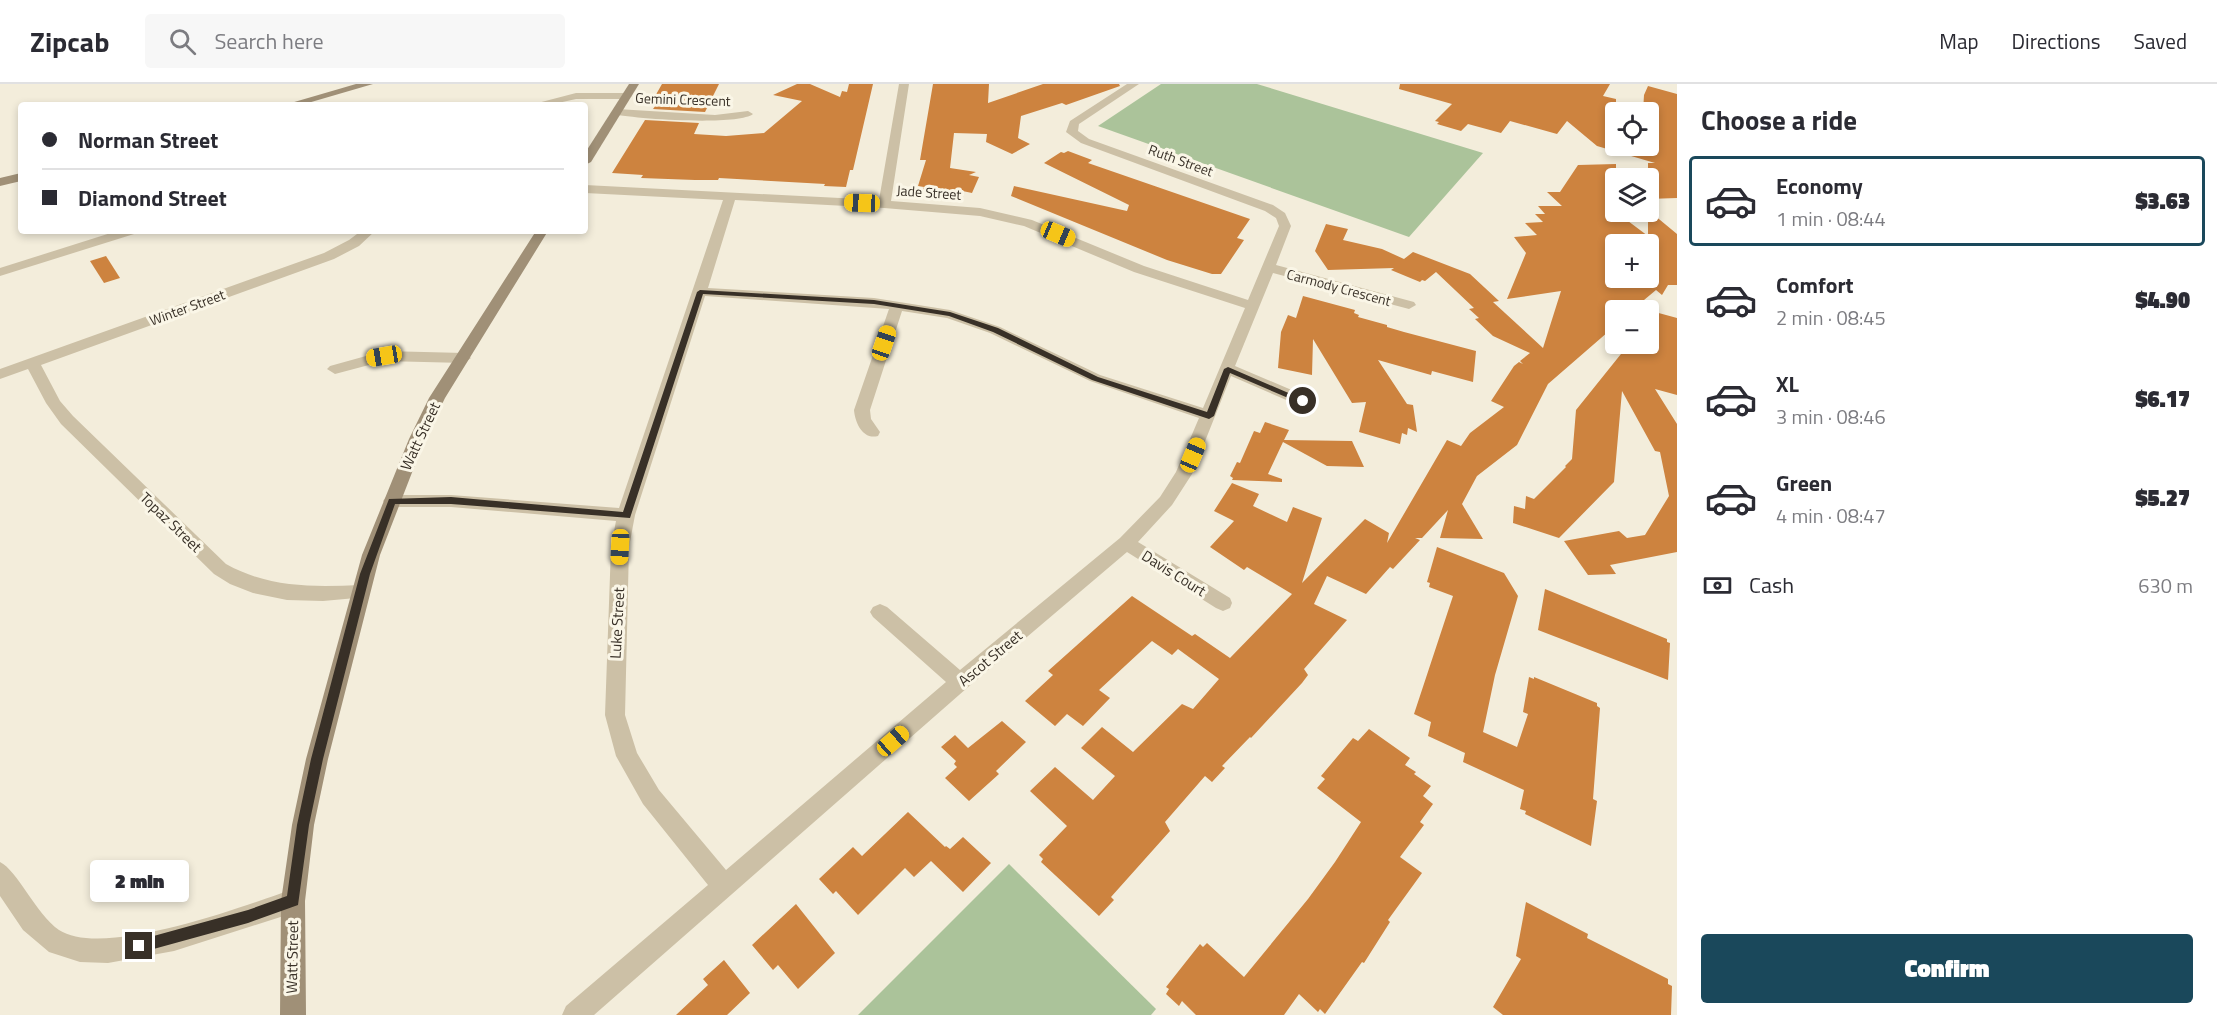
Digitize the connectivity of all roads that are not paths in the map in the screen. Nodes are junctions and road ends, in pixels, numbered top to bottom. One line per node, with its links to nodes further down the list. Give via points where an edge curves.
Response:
1 (368, 84): 6 (main road)
2 (634, 84): 5 (main road)
3 (904, 84): 17 (street)
4 (1134, 84): 11 (street, via 1074,123)
5 (627, 96): 7 (street, via 576,96); 8 (main road)
6 (301, 102)
7 (549, 102)
8 (617, 112): 9 (street, Gemini Crescent, via 710,118); 12 (main road)
9 (748, 114)
10 (1058, 132): 11 (street, Ruth Street)
11 (1072, 132): 18 (street, Ruth Street, via 1085,141 1256,203)
12 (588, 157)
13 (18, 178): 14 (main road)
14 (0, 182)
15 (588, 189): 16 (street, Jade Street)
16 (730, 197): 17 (street, Jade Street); 24 (street, Luke Street)
17 (884, 204): 27 (street, Jade Street, via 1005,216 1139,269)
18 (1281, 216): 22 (street, Ascot Street, via 1286,226)
19 (120, 234): 23 (street)
20 (365, 234): 29 (street, Winter Street, via 329,256)
21 (540, 234): 28 (main road, Watt Street)
22 (1270, 268): 26 (street, Carmody Crescent); 27 (street, Ascot Street)
23 (0, 272)
24 (700, 292): 25 (street); 37 (street, Luke Street)
25 (897, 305): 34 (street, via 975,321 1095,378); 35 (street, via 862,410 863,420)
26 (1409, 305)
27 (1254, 306): 31 (street, Ascot Street)
28 (464, 358): 30 (street, via 384,356); 36 (main road, Watt Street, via 437,398)
29 (33, 362): 32 (street, Winter Street); 39 (street, Topaz Street, via 67,420 220,569 236,580 283,593)
30 (335, 369)
31 (1228, 369): 33 (street); 34 (street, Ascot Street)
32 (0, 374)
33 (1303, 401)
34 (1209, 416): 38 (street, Ascot Street, via 1184,474 1166,501)
35 (872, 432)
36 (392, 501): 37 (street, via 451,501); 39 (main road, Watt Street)
37 (626, 515): 44 (street, Luke Street, via 620,547 615,715 627,756 651,797)
38 (1126, 543): 40 (street, Davis Court); 42 (street, Ascot Street)
39 (360, 592): 45 (main road, Watt Street, via 315,770)
40 (1223, 603)
41 (880, 612): 42 (street)
42 (960, 682): 44 (street, Ascot Street)
43 (0, 874): 45 (street, via 27,916 44,933 60,945 86,951 157,943)
44 (725, 887): 47 (street, Ascot Street)
45 (293, 901): 46 (main road, Watt Street)
46 (293, 1015)
47 (575, 1015)

